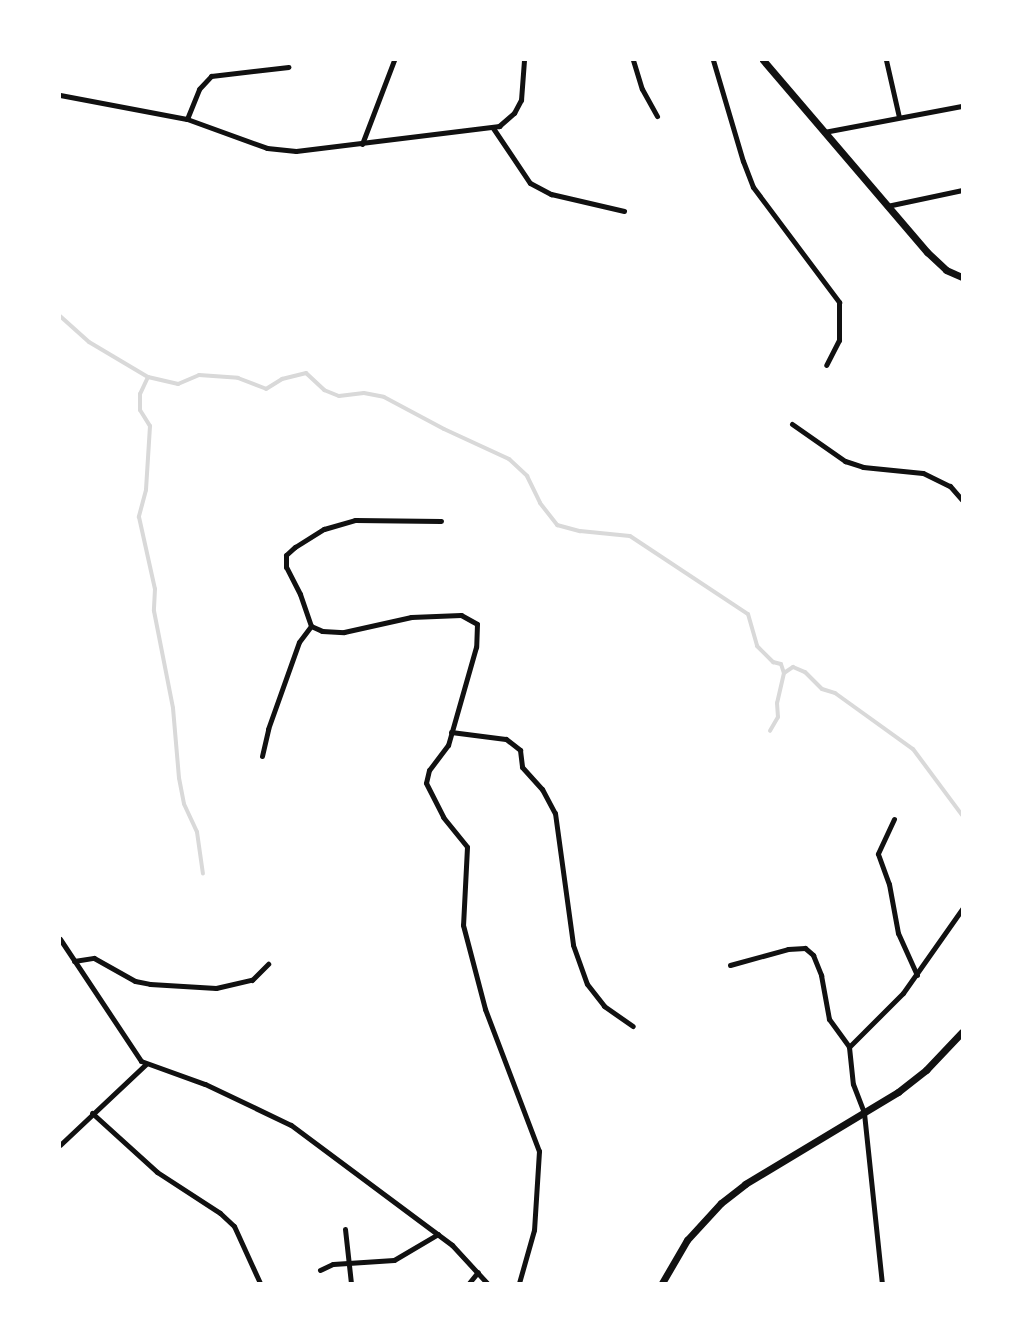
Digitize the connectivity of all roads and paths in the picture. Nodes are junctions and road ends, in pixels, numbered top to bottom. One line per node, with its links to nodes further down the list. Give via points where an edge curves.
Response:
1 (394, 60): 15 (street)
2 (524, 60): 13 (street, via 524,88 519,105 509,118)
3 (633, 60): 10 (street, via 642,88)
4 (714, 60): 20 (street, via 743,161 757,194 839,302 839,340)
5 (763, 60): 14 (street)
6 (886, 60): 11 (street)
7 (288, 67): 12 (street, via 211,76 196,95)
8 (60, 95): 12 (street)
9 (962, 106): 11 (street)
10 (657, 116)
11 (900, 117): 14 (street)
12 (187, 119): 15 (street, via 282,151)
13 (493, 128): 15 (street); 18 (street, via 530,183 551,194)
14 (824, 132): 17 (street)
15 (362, 144)
16 (962, 190): 17 (street)
17 (887, 206): 19 (street, via 937,263)
18 (624, 211)
19 (962, 277)
20 (826, 365)
21 (792, 424): 22 (street, via 845,461 923,472 950,486)
22 (962, 500)
23 (440, 521): 24 (street, via 391,518 348,521 324,529 295,547 286,555 286,567)
24 (311, 626): 25 (street, via 322,631 344,632 411,617 468,616 478,630); 26 (street, via 296,650 268,729)
25 (451, 732): 34 (street, via 506,739 520,750 522,767 542,789 555,813 573,945 587,984 604,1006); 50 (street, via 444,752 429,770 426,783 439,811 467,847 463,925 485,1009 539,1151 534,1230)
26 (262, 756)
27 (894, 819): 33 (street, via 878,854 889,884 898,933)
28 (962, 909): 33 (street, via 955,914)
29 (60, 939): 30 (street)
30 (74, 961): 31 (street, via 94,958 135,981 150,984 216,988 252,980); 37 (street, via 135,1055)
31 (268, 964)
32 (730, 965): 36 (street, via 788,949 808,949 821,975 829,1019)
33 (916, 975): 36 (street)
34 (633, 1026)
35 (962, 1032): 39 (street, via 926,1070)
36 (849, 1047): 39 (street, via 853,1084)
37 (146, 1064): 38 (street); 42 (street, via 205,1084 291,1125)
38 (92, 1113): 40 (street); 46 (street, via 157,1172 220,1212 234,1226)
39 (864, 1113): 51 (street, via 745,1184 721,1203 687,1240); 52 (street)
40 (60, 1145)
41 (345, 1229): 43 (street)
42 (438, 1234): 43 (street, via 394,1260); 45 (street)
43 (350, 1263): 44 (street, via 333,1264); 47 (street)
44 (320, 1270)
45 (478, 1272): 48 (street); 49 (street)
46 (260, 1283)
47 (351, 1283)
48 (469, 1283)
49 (488, 1283)
50 (519, 1283)
51 (662, 1283)
52 (882, 1283)

